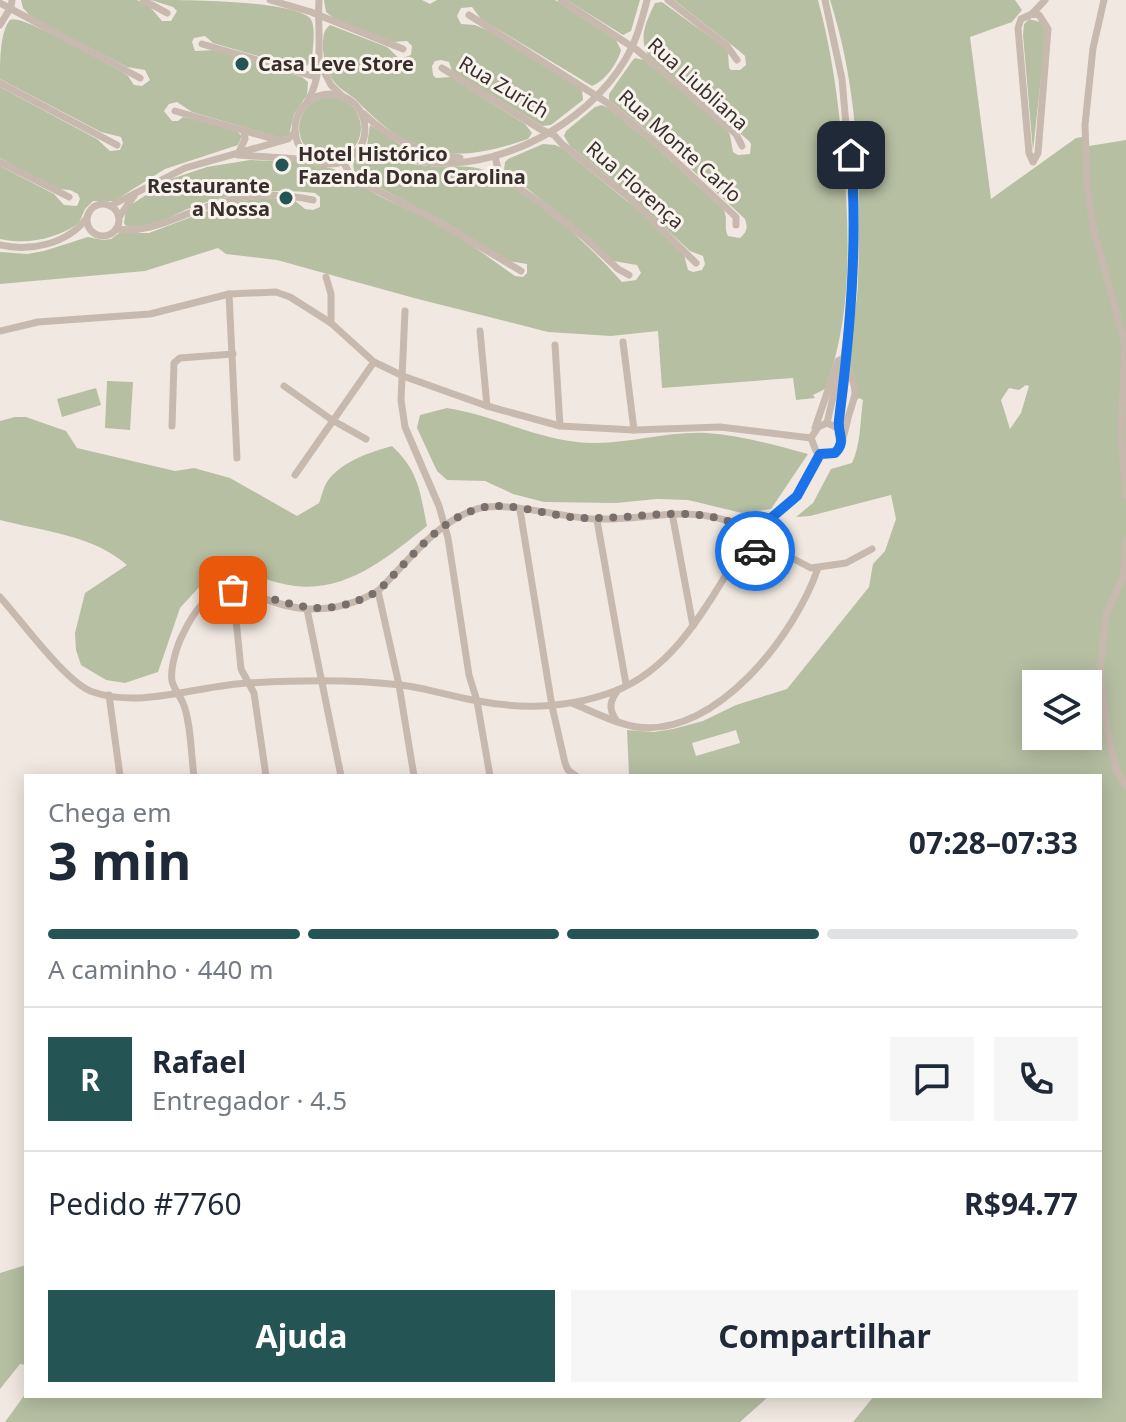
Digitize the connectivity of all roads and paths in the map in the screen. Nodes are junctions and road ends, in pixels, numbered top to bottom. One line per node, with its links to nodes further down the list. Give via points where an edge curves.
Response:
1 (143, 0): 12 (street)
2 (270, 0): 14 (street)
3 (319, 0): 14 (street)
4 (561, 0): 18 (street, Rua Liubliana)
5 (647, 0): 18 (street)
6 (668, 0): 21 (street, via 727,46)
7 (825, 0): 67 (street, via 841,68 852,172 854,267)
8 (1045, 0): 13 (street)
9 (1104, 0): 86 (street, via 1085,125 1087,185 1125,344 1121,436)
10 (0, 3): 11 (street)
11 (11, 4): 16 (street); 24 (street, via 24,17)
12 (167, 13)
13 (1032, 14): 13 (street, via 1021,19 1018,28 1031,162 1038,153 1048,29 1039,15)
14 (318, 15): 19 (street); 20 (street)
15 (469, 15): 27 (street, Rua Monte Carlo)
16 (0, 25)
17 (202, 44): 23 (street)
18 (632, 47): 27 (street); 36 (street, Rua Liubliana, via 736,134)
19 (403, 49)
20 (318, 60): 23 (street); 26 (street)
21 (737, 60)
22 (442, 68): 33 (street, Rua Zurich)
23 (316, 77): 28 (street)
24 (140, 78)
25 (0, 83): 35 (street)
26 (341, 95): 28 (street, via 324,94); 30 (street)
27 (596, 96): 33 (street); 50 (street, Rua Monte Carlo, via 702,183 736,217)
28 (308, 101): 32 (street, via 299,112)
29 (175, 111): 31 (street)
30 (361, 111): 37 (street, via 366,132); 41 (street, via 410,146)
31 (244, 129): 34 (street); 38 (street, via 245,139)
32 (295, 132): 34 (street); 40 (street, via 301,149)
33 (550, 133): 39 (street); 55 (street, Rua Florença, via 628,197)
34 (280, 141): 38 (street)
35 (117, 145)
36 (742, 146)
37 (357, 152): 41 (street, via 370,149 437,164); 42 (street)
38 (236, 154): 40 (street); 44 (street, via 185,168)
39 (495, 156): 41 (street); 57 (street, via 499,174)
40 (315, 160): 42 (street)
41 (470, 160)
42 (343, 161): 56 (street, via 358,181)
43 (0, 162): 45 (street)
44 (134, 196): 47 (street); 49 (street)
45 (69, 197)
46 (313, 200): 51 (street, via 272,194 244,197 148,229)
47 (110, 206): 48 (street, via 98,205); 49 (street)
48 (88, 217): 52 (street); 53 (street)
49 (119, 217): 51 (street)
50 (736, 225)
51 (116, 229): 52 (street, via 106,236)
52 (95, 234): 53 (street)
53 (68, 236): 54 (street, via 42,245)
54 (0, 245)
55 (696, 263)
56 (521, 271)
57 (629, 275)
58 (326, 277): 61 (street)
59 (229, 294): 61 (street, via 276,292); 62 (street, via 150,314 38,322); 66 (street)
60 (405, 311): 70 (street)
61 (331, 323): 68 (street)
62 (0, 331)
63 (480, 331): 73 (street)
64 (623, 342): 79 (street)
65 (555, 345): 78 (street)
66 (233, 354): 77 (street, via 180,358 174,363); 84 (street)
67 (844, 358): 69 (street); 71 (street); 80 (street, via 838,361)
68 (374, 362): 70 (street); 75 (street)
69 (839, 371): 71 (street); 76 (street)
70 (403, 376): 73 (street); 90 (street, via 405,427)
71 (849, 378): 74 (street, via 854,397); 76 (street)
72 (284, 386): 75 (street)
73 (487, 406): 78 (street)
74 (848, 417): 76 (street); 82 (street)
75 (332, 420): 81 (street); 85 (street)
76 (834, 425): 80 (street); 82 (street)
77 (172, 426)
78 (560, 426): 79 (street)
79 (634, 430): 80 (street, via 720,427)
80 (813, 434): 83 (street, via 813,447)
81 (366, 439)
82 (843, 440): 83 (street, via 835,453)
83 (820, 454): 91 (street, via 797,496)
84 (237, 458)
85 (295, 475)
86 (1126, 495)
87 (520, 510): 89 (street); 90 (street, via 477,508); 112 (street)
88 (672, 513): 89 (street); 92 (street, via 703,513); 102 (street)
89 (597, 520): 105 (street)
90 (445, 523): 99 (street); 110 (street)
91 (764, 524): 92 (street, via 749,519); 94 (street)
92 (739, 525): 95 (street, via 735,535)
93 (1126, 540): 121 (street, via 1123,577 1106,615 1100,671 1107,728 1117,772)
94 (765, 544): 95 (street, via 753,551); 97 (street)
95 (742, 549): 102 (street)
96 (872, 549): 97 (street, via 846,563)
97 (818, 568): 113 (street, via 787,631 721,702 665,726)
98 (233, 590): 101 (street); 104 (street, via 241,669); 108 (street, via 205,601 192,616 173,671)
99 (378, 591): 101 (street, via 348,604); 106 (street)
100 (0, 597): 109 (street, via 77,683)
101 (307, 609): 103 (street)
102 (693, 626): 105 (street, via 667,655)
103 (323, 681): 104 (street); 106 (street); 117 (street)
104 (248, 683): 108 (street); 116 (street)
105 (626, 684): 107 (street)
106 (399, 685): 110 (street); 118 (street)
107 (618, 690): 111 (street); 113 (street, via 610,700)
108 (177, 692): 109 (street); 115 (street, via 184,705)
109 (109, 695): 114 (street)
110 (477, 701): 112 (street); 119 (street)
111 (574, 704): 112 (street); 113 (street)
112 (552, 706): 120 (street)
113 (617, 722)
114 (120, 774)
115 (194, 774)
116 (266, 774)
117 (341, 774)
118 (414, 774)
119 (490, 774)
120 (573, 774)
121 (1126, 786)

